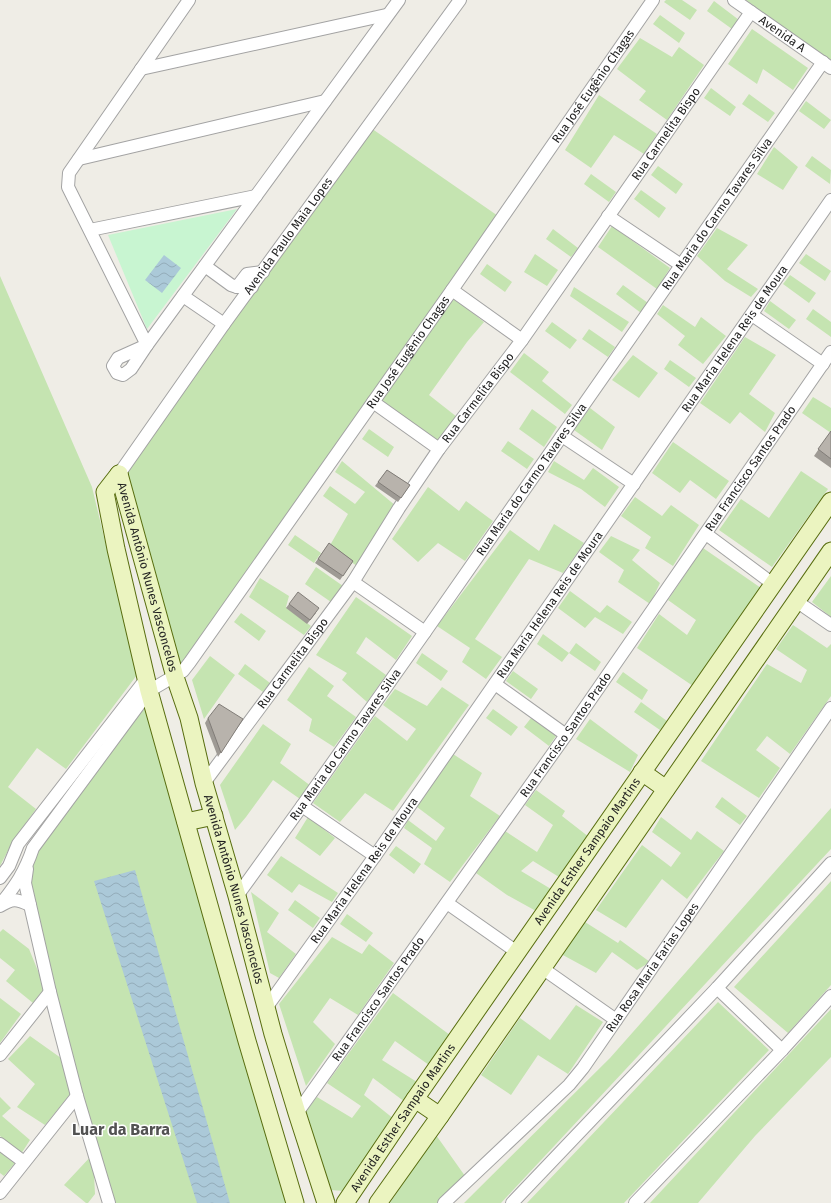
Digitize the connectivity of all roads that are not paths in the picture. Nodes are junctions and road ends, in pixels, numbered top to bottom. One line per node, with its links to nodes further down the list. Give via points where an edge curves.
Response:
1 (189, 0): 9 (street)
2 (398, 0): 7 (street)
3 (460, 0): 18 (street, Avenida Paulo Maia Lopes)
4 (653, 0): 21 (street, Rua José Eugênio Chagas)
5 (734, 0): 6 (street, Avenida A)
6 (751, 12): 8 (street, Avenida A); 14 (street, Rua Carmelita Bispo)
7 (386, 16): 9 (street); 10 (street)
8 (827, 65): 16 (street, Rua Maria do Carmo Tavares Silva)
9 (141, 70): 11 (street)
10 (325, 102): 11 (street); 12 (street)
11 (79, 159): 15 (street, via 69,173 68,187)
12 (256, 196): 15 (street); 17 (street)
13 (831, 200): 23 (street, Rua Maria Helena Reis de Moura)
14 (608, 216): 16 (street); 25 (street, Rua Carmelita Bispo)
15 (90, 230): 22 (street, via 147,345)
16 (681, 265): 29 (street, Rua Maria do Carmo Tavares Silva)
17 (205, 266): 19 (street); 22 (street)
18 (263, 272): 19 (street, via 247,274); 20 (street, Avenida Paulo Maia Lopes)
19 (237, 287): 20 (street)
20 (252, 287): 24 (street, Avenida Paulo Maia Lopes)
21 (452, 290): 25 (street); 28 (street, Rua José Eugênio Chagas)
22 (184, 296): 24 (street)
23 (752, 315): 27 (street); 32 (street, Rua Maria Helena Reis de Moura)
24 (224, 324): 31 (street, Avenida Paulo Maia Lopes)
25 (522, 340): 30 (street, Rua Carmelita Bispo)
26 (831, 352): 27 (street, Rua Francisco Santos Prado)
27 (823, 364): 34 (street, Rua Francisco Santos Prado)
28 (373, 402): 30 (street); 41 (street, Rua José Eugênio Chagas, via 190,662)
29 (562, 436): 32 (street); 40 (street, Rua Maria do Carmo Tavares Silva)
30 (439, 449): 36 (street, Rua Carmelita Bispo)
31 (119, 474): 41 (street, Avenida Antônio Nunes Vasconcelos); 43 (street, Avenida Antônio Nunes Vasconcelos, via 105,492)
32 (634, 484): 42 (street, Rua Maria Helena Reis de Moura)
33 (831, 500): 37 (street, Avenida Esther Sampaio Martins)
34 (706, 534): 37 (street); 45 (street, Rua Francisco Santos Prado)
35 (831, 551): 38 (street)
36 (353, 582): 40 (street); 47 (street, Rua Carmelita Bispo)
37 (773, 584): 46 (street, Avenida Esther Sampaio Martins)
38 (796, 601): 39 (street); 48 (street)
39 (831, 625)
40 (425, 632): 49 (street, Rua Maria do Carmo Tavares Silva)
41 (174, 677): 43 (street, Rua José Eugênio Chagas); 47 (street, Avenida Antônio Nunes Vasconcelos, via 189,718)
42 (495, 684): 45 (street); 52 (street, Rua Maria Helena Reis de Moura)
43 (148, 685): 51 (street, Avenida Antônio Nunes Vasconcelos); 54 (street, via 33,848); 55 (street, via 18,844 9,866)
44 (831, 708): 66 (street, Rua Rosa Maria Farias Lopes)
45 (566, 735): 57 (street, Rua Francisco Santos Prado)
46 (642, 772): 48 (street); 60 (street, Avenida Esther Sampaio Martins)
47 (204, 783): 50 (street, Avenida Antônio Nunes Vasconcelos)
48 (666, 789): 61 (street)
49 (302, 806): 52 (street); 56 (street, Rua Maria do Carmo Tavares Silva)
50 (214, 816): 51 (street); 56 (street, Avenida Antônio Nunes Vasconcelos)
51 (186, 822): 68 (street, Avenida Antônio Nunes Vasconcelos)
52 (375, 856): 65 (street, Rua Maria Helena Reis de Moura)
53 (831, 863): 62 (street)
54 (27, 866): 58 (street, via 25,883); 59 (street)
55 (0, 878)
56 (237, 896): 65 (street, Avenida Antônio Nunes Vasconcelos)
57 (447, 903): 60 (street); 73 (street, Rua Francisco Santos Prado)
58 (30, 905): 59 (street, via 9,900); 63 (street)
59 (0, 906)
60 (517, 952): 72 (street, Avenida Esther Sampaio Martins)
61 (542, 968): 66 (street); 74 (street)
62 (716, 988): 69 (street); 84 (street)
63 (50, 992): 70 (street); 71 (street)
64 (831, 996): 69 (street)
65 (266, 1008): 67 (street, Avenida Antônio Nunes Vasconcelos)
66 (616, 1020): 83 (street, Rua Rosa Maria Farias Lopes, via 569,1085)
67 (273, 1034): 68 (street); 73 (street, Avenida Antônio Nunes Vasconcelos)
68 (247, 1041): 79 (street, Avenida Antônio Nunes Vasconcelos)
69 (782, 1050): 85 (street)
70 (0, 1055)
71 (77, 1096): 76 (street); 78 (street)
72 (415, 1099): 74 (street); 81 (street, Avenida Esther Sampaio Martins)
73 (297, 1113): 80 (street, Avenida Antônio Nunes Vasconcelos)
74 (440, 1116): 82 (street)
75 (0, 1144): 76 (street)
76 (24, 1162): 77 (street)
77 (0, 1193)
78 (108, 1202)
79 (295, 1203)
80 (326, 1203)
81 (345, 1203)
82 (378, 1203)
83 (444, 1203)
84 (512, 1203)
85 (635, 1203)

